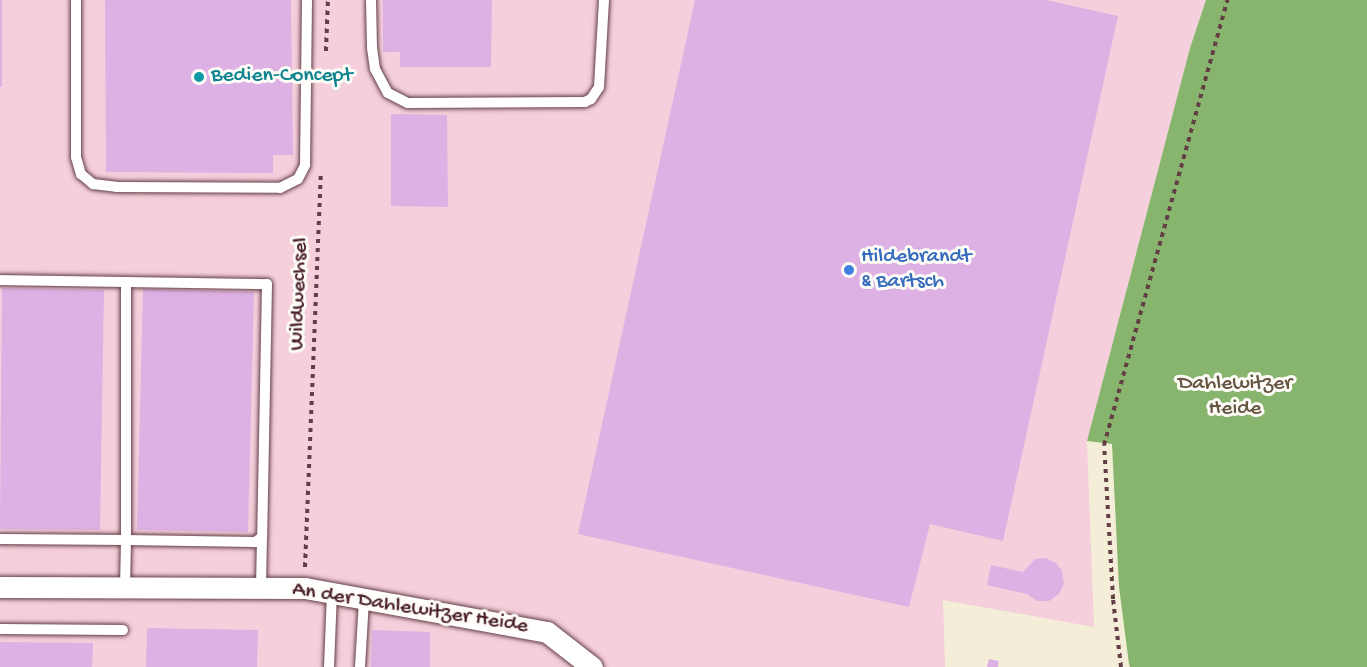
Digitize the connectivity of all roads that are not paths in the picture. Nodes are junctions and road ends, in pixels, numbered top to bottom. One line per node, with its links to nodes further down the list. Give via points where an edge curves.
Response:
1 (76, 0): 2 (lane, via 76,157 81,174 93,184 116,187 221,188 280,188 298,178 305,165)
2 (307, 0)
3 (371, 0): 4 (lane, via 372,48 380,82 398,100 420,103 591,99 599,87)
4 (604, 0)
5 (0, 280): 6 (lane)
6 (126, 282): 7 (lane, via 267,284); 9 (lane)
7 (262, 537): 9 (lane, via 255,542); 12 (lane)
8 (0, 539): 9 (lane)
9 (126, 540): 11 (lane)
10 (0, 587): 11 (street, An der Dahlewitzer Heide)
11 (125, 588): 12 (street, An der Dahlewitzer Heide)
12 (261, 588): 13 (street, An der Dahlewitzer Heide, via 305,588)
13 (332, 593): 14 (street, An der Dahlewitzer Heide); 17 (lane)
14 (364, 599): 18 (lane); 19 (street, An der Dahlewitzer Heide, via 547,632)
15 (0, 629): 16 (lane)
16 (123, 630)
17 (329, 667)
18 (360, 667)
19 (592, 667)

